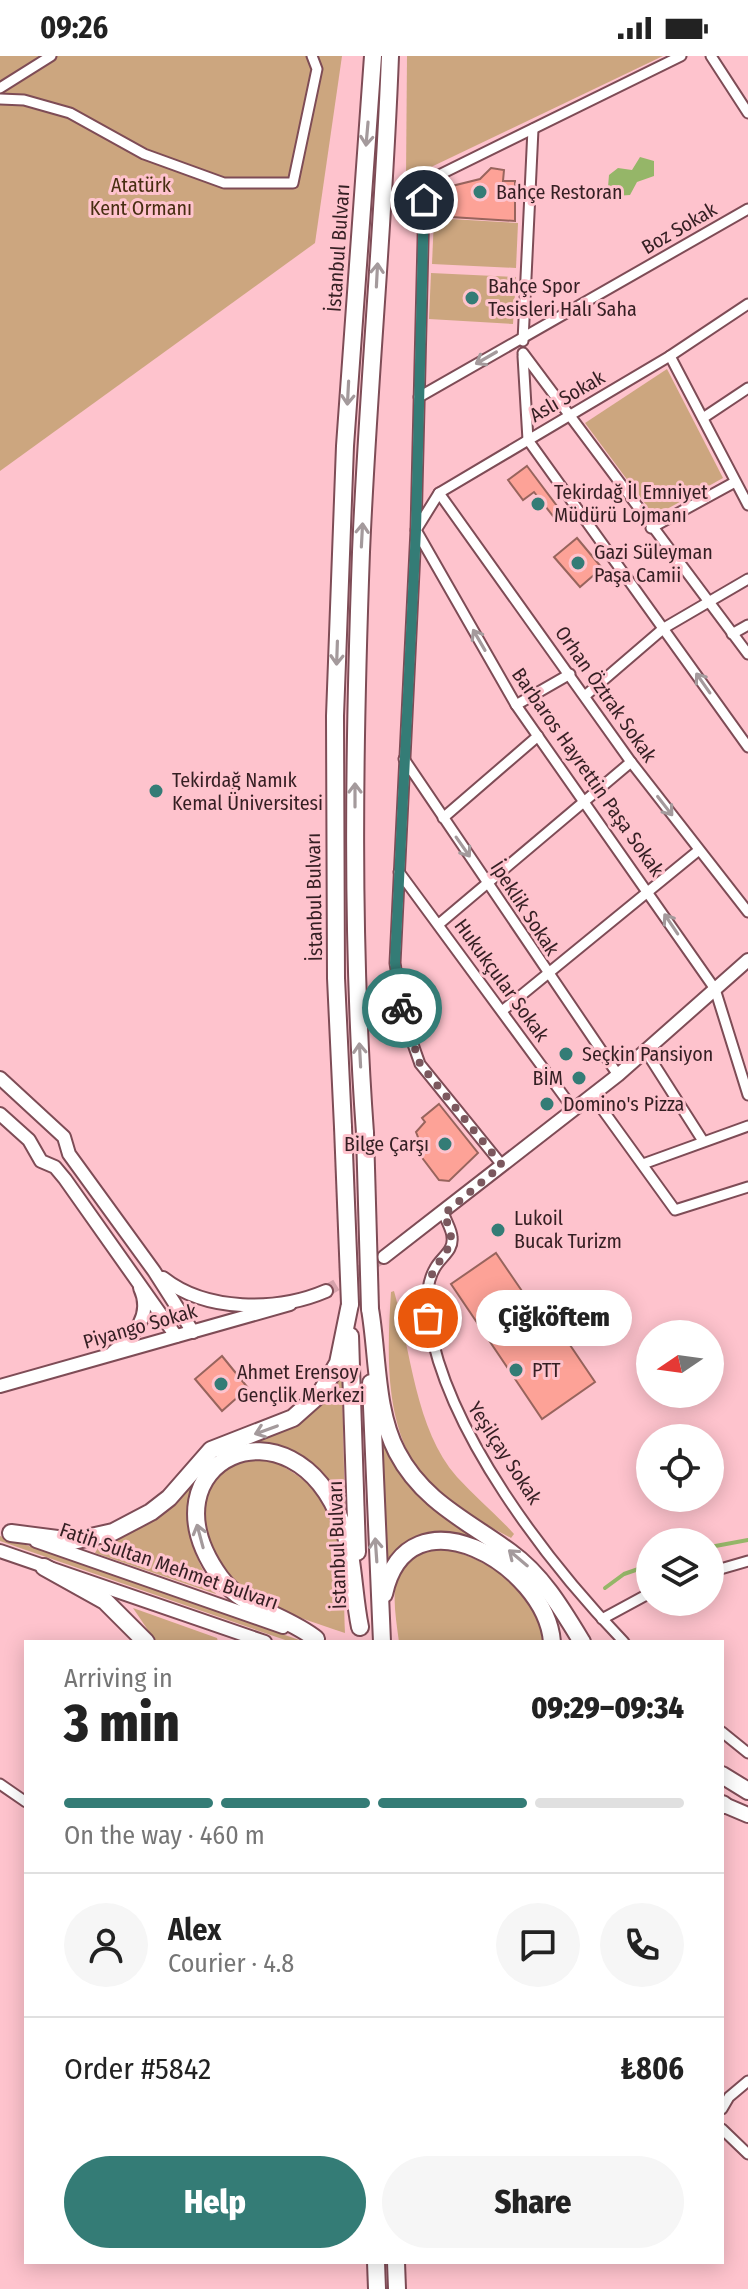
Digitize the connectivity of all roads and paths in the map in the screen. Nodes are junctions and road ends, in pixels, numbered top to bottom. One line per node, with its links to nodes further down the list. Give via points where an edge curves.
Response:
1 (51, 56): 7 (street)
2 (312, 56): 8 (street, via 317,69 293,183 224,183 144,154 70,113)
3 (373, 56): 73 (highway, İstanbul Bulvarı, one-way to 73, bridge, via 353,316 335,701 335,932)
4 (390, 56): 74 (highway, İstanbul Bulvarı, one-way to 4, bridge, via 359,1049 355,748 361,550)
5 (681, 56): 10 (street)
6 (711, 56): 9 (street)
7 (0, 88)
8 (0, 99)
9 (748, 113)
10 (533, 129): 13 (street); 17 (street, via 437,176 424,200)
11 (748, 209): 13 (street, Boz Sokak)
12 (748, 304): 15 (street, Aslı Sokak)
13 (523, 337): 14 (street); 17 (street, Boz Sokak, one-way to 17)
14 (523, 353): 18 (street); 20 (street)
15 (670, 356): 18 (street, Aslı Sokak); 19 (street)
16 (748, 388): 19 (street)
17 (419, 397): 25 (street)
18 (570, 417): 20 (street, Aslı Sokak); 24 (street)
19 (703, 418): 21 (street)
20 (528, 440): 22 (street, Aslı Sokak); 29 (street)
21 (735, 482): 23 (street); 24 (street)
22 (439, 493): 25 (street, Aslı Sokak); 32 (street, Orhan Öztrak Sokak)
23 (748, 505)
24 (651, 528): 27 (street)
25 (416, 530): 34 (street, Barbaros Hayrettin Paşa Sokak, one-way to 25); 37 (street)
26 (748, 579): 27 (street)
27 (708, 601): 29 (street); 30 (street)
28 (748, 625): 30 (street)
29 (664, 628): 33 (street); 36 (street, one-way to 29)
30 (732, 634): 31 (street)
31 (748, 654)
32 (570, 674): 33 (street, Orhan Öztrak Sokak); 34 (street)
33 (586, 695): 38 (street, Orhan Öztrak Sokak)
34 (516, 705): 35 (street, Barbaros Hayrettin Paşa Sokak)
35 (538, 736): 39 (street, Barbaros Hayrettin Paşa Sokak); 40 (street)
36 (748, 747)
37 (404, 759): 40 (street, İpeklik Sokak); 42 (street)
38 (631, 762): 39 (street); 41 (street, Orhan Öztrak Sokak, one-way to 41)
39 (586, 803): 43 (street); 44 (street, Barbaros Hayrettin Paşa Sokak)
40 (443, 818): 43 (street, İpeklik Sokak, one-way to 43)
41 (699, 850): 44 (street); 45 (street, Orhan Öztrak Sokak)
42 (399, 872): 46 (street, Hukukçular Sokak); 64 (street, via 395,963 411,1040 424,1070)
43 (488, 883): 46 (street); 48 (street, İpeklik Sokak)
44 (650, 892): 48 (street); 49 (street, Barbaros Hayrettin Paşa Sokak, one-way to 44)
45 (748, 912)
46 (439, 924): 50 (street, Hukukçular Sokak)
47 (748, 960): 49 (main road)
48 (548, 976): 50 (street); 52 (street, İpeklik Sokak)
49 (715, 989): 51 (main road); 55 (street, Barbaros Hayrettin Paşa Sokak)
50 (502, 1011): 56 (street, Hukukçular Sokak)
51 (645, 1050): 52 (main road); 60 (street)
52 (618, 1075): 54 (main road)
53 (0, 1078): 59 (main road)
54 (592, 1095): 56 (main road); 63 (street)
55 (748, 1095)
56 (574, 1110): 64 (main road)
57 (0, 1114): 61 (main road)
58 (748, 1126): 60 (street)
59 (54, 1131): 61 (main road, via 40,1135); 62 (main road, via 64,1137)
60 (703, 1141): 63 (street)
61 (33, 1147): 65 (main road, via 41,1161)
62 (69, 1154): 65 (main road); 69 (main road)
63 (643, 1164): 66 (street, via 675,1210)
64 (502, 1165): 67 (main road)
65 (55, 1167): 70 (main road)
66 (748, 1187)
67 (444, 1214): 68 (main road); 85 (street, Yeşilçay Sokak, via 452,1243 435,1268 428,1318 450,1399 502,1487)
68 (384, 1257)
69 (154, 1271): 72 (main road, via 174,1287 221,1303); 75 (main road)
70 (133, 1274): 76 (main road); 77 (main road, via 145,1313 134,1333)
71 (326, 1291): 72 (main road, Piyango Sokak)
72 (290, 1304): 75 (main road, Piyango Sokak)
73 (350, 1304): 79 (highway, one-way to 79, via 338,1363 320,1394 293,1418 211,1450 151,1512 113,1532 73,1541); 86 (highway, İstanbul Bulvarı)
74 (370, 1309): 87 (highway, İstanbul Bulvarı, one-way to 74); 92 (highway, one-way to 74, via 537,1576 510,1551 441,1506 398,1454 384,1412)
75 (193, 1332): 76 (main road, Piyango Sokak)
76 (176, 1336): 77 (main road, Piyango Sokak)
77 (109, 1355): 78 (main road, Piyango Sokak)
78 (0, 1386)
79 (6, 1531): 90 (main road, Fatih Sultan Mehmet Bulvarı)
80 (0, 1551): 82 (main road, Fatih Sultan Mehmet Bulvarı)
81 (748, 1561): 83 (street)
82 (44, 1567): 88 (highway, via 105,1601); 89 (main road, Fatih Sultan Mehmet Bulvarı)
83 (724, 1568)
84 (636, 1601): 85 (street)
85 (602, 1619): 93 (street, Yeşilçay Sokak)
86 (360, 1634): 90 (highway, one-way to 86, via 241,1598 204,1550 195,1513 200,1487 216,1467 238,1453 281,1453 323,1490 346,1538)
87 (382, 1635): 91 (highway, via 383,1596 391,1567 421,1543 449,1540 486,1554 523,1582 543,1607)
88 (144, 1640)
89 (259, 1640)
90 (320, 1640)
91 (551, 1640)
92 (581, 1640)
93 (622, 1640)
94 (724, 1734): 95 (street)
95 (748, 1753)
96 (724, 1776): 99 (highway)
97 (0, 1784): 100 (street)
98 (724, 1784): 99 (main road)
99 (748, 1792)
100 (24, 1801)
101 (724, 1804): 102 (main road)
102 (748, 1815)
103 (748, 2081): 104 (street)
104 (724, 2106)
105 (724, 2131): 106 (street)
106 (748, 2154)
107 (376, 2264): 109 (highway)
108 (396, 2264): 110 (highway)
109 (377, 2289)
110 (397, 2289)

